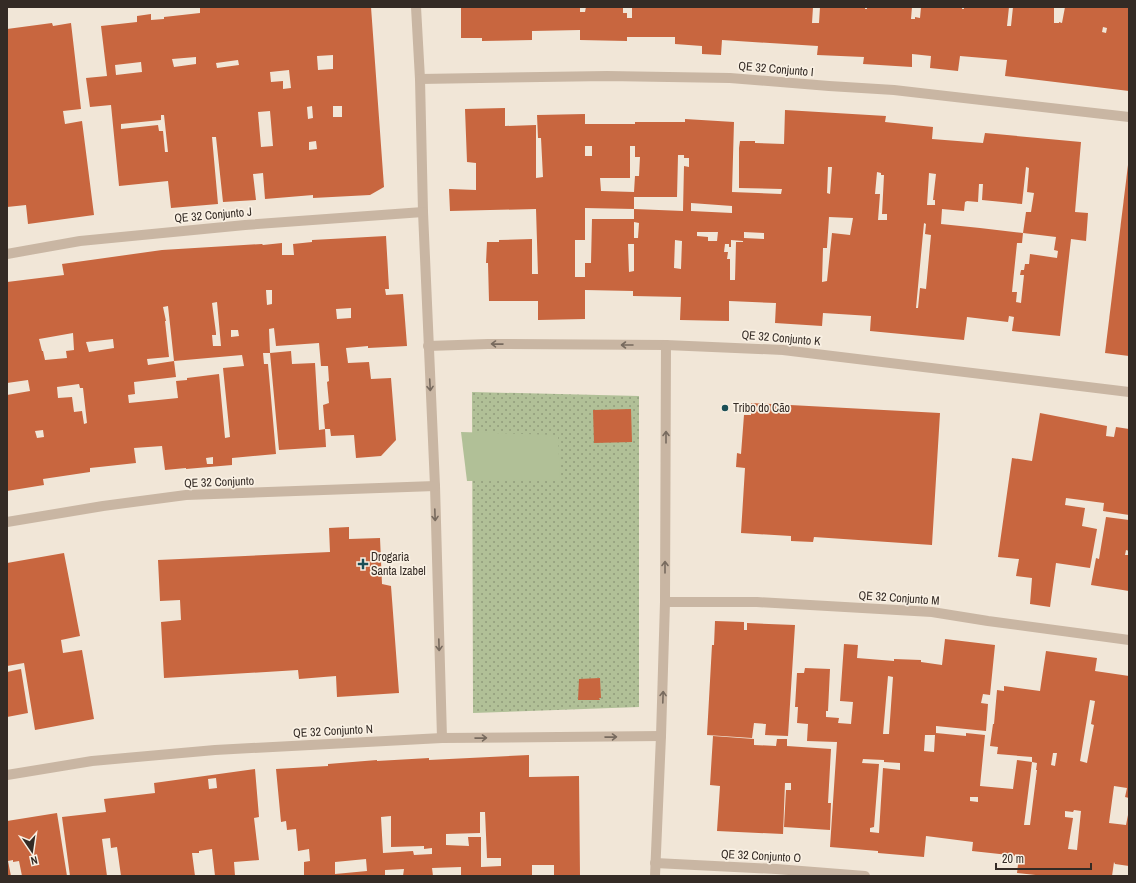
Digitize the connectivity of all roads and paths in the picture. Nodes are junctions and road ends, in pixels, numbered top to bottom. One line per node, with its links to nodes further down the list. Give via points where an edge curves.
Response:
1 (416, 7): 2 (street)
2 (420, 79): 3 (street, QE 32 Conjunto I, via 607,76 730,78 894,90); 4 (street)
3 (1129, 117)
4 (423, 212): 5 (street, QE 32 Conjunto J, via 245,225 80,241); 7 (street)
5 (7, 254)
6 (666, 345): 7 (street, QE 32 Conjunto K, one-way to 7); 8 (street, QE 32 Conjunto K, via 805,352); 11 (street, one-way to 6)
7 (428, 346): 9 (street, one-way to 9)
8 (1129, 392)
9 (435, 486): 10 (street, QE 32 Conjunto, via 186,495); 14 (street, one-way to 14)
10 (7, 522)
11 (665, 602): 12 (street, QE 32 Conjunto M, via 757,602 932,612); 13 (street, one-way to 11)
12 (1129, 640)
13 (662, 736): 14 (street, QE 32 Conjunto N, one-way to 13); 16 (street)
14 (442, 738): 15 (street, QE 32 Conjunto N, via 214,750 92,761)
15 (7, 775)
16 (655, 863): 17 (street); 18 (street, QE 32 Conjunto O)
17 (654, 876)
18 (865, 876)

